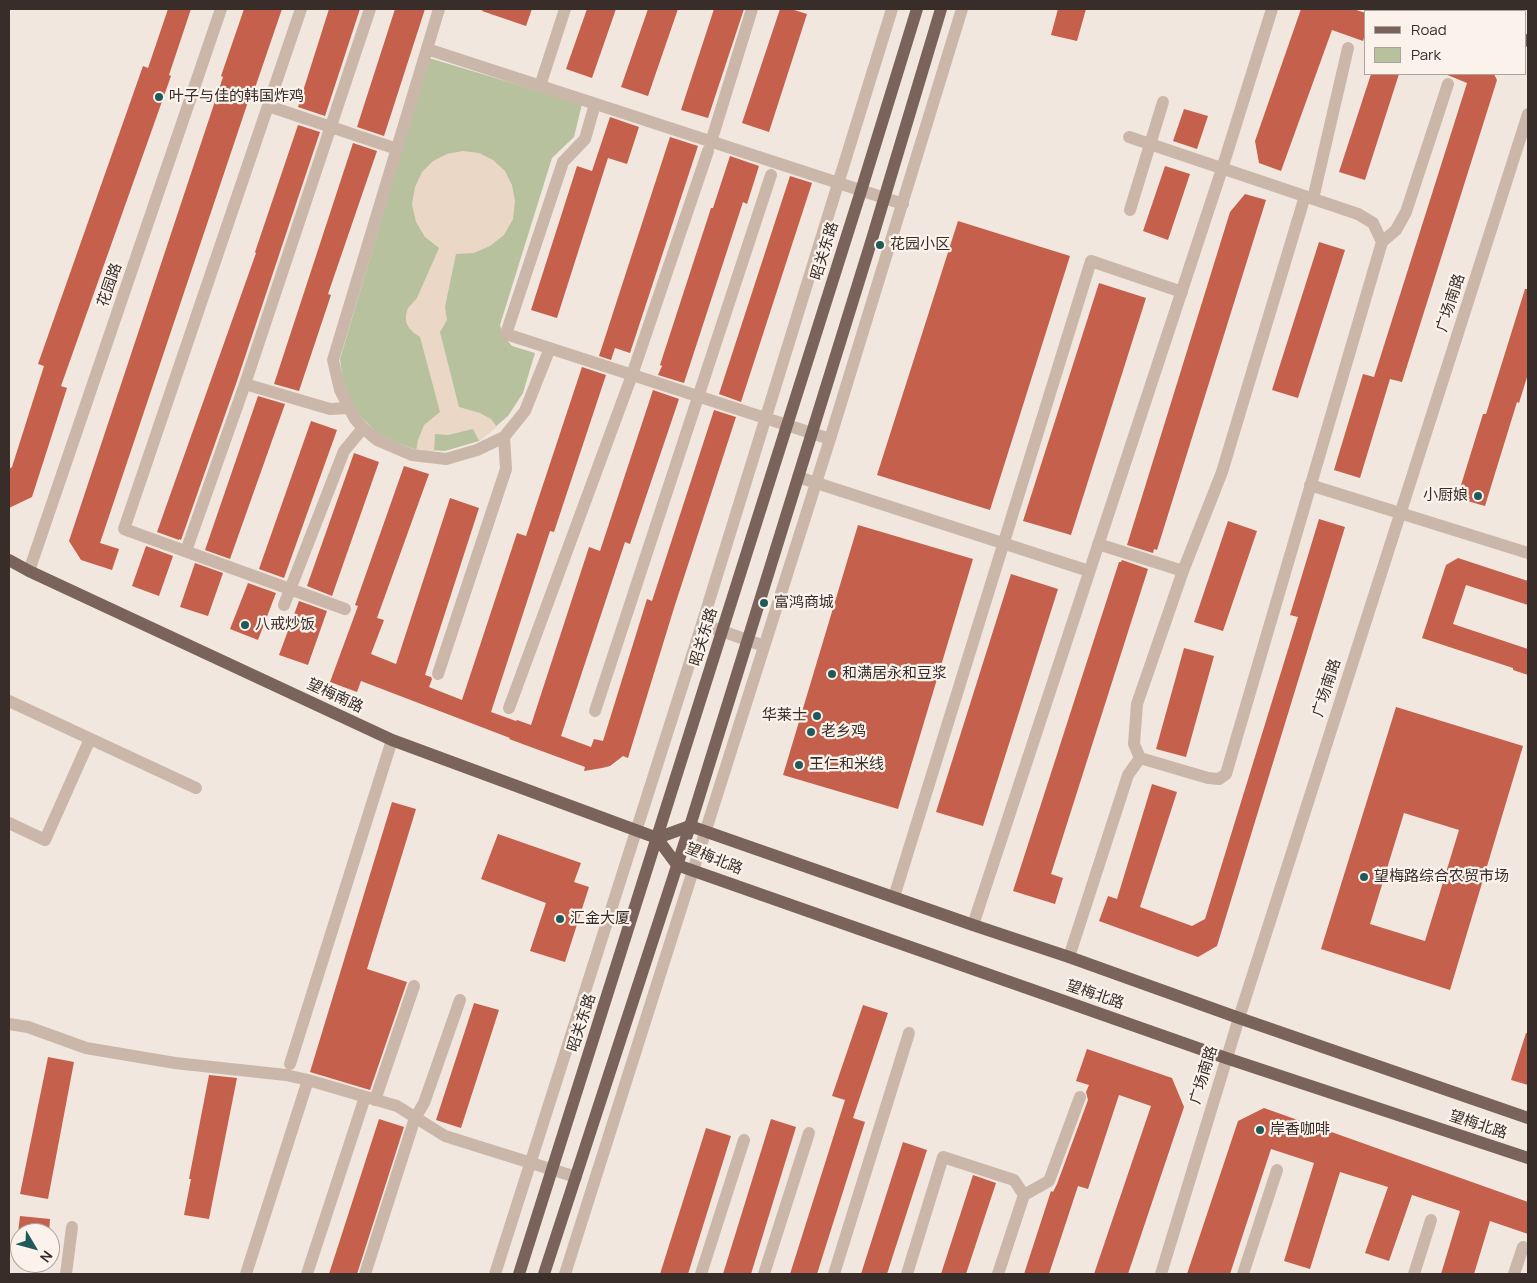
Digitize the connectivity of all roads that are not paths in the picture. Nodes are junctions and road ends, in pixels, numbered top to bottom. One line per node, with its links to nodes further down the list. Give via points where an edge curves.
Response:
1 (221, 9): 55 (street, 花园路)
2 (301, 9): 18 (street)
3 (370, 9): 20 (street)
4 (439, 9): 13 (street)
5 (564, 9): 15 (street)
6 (752, 9): 23 (street)
7 (892, 9): 27 (street)
8 (916, 9): 28 (main road, 昭关东路)
9 (941, 9): 29 (main road)
10 (962, 9): 31 (street)
11 (1272, 9): 25 (street)
12 (1348, 48): 30 (street)
13 (427, 49): 15 (street); 24 (street)
14 (1448, 84): 33 (street, via 1406,212 1396,230)
15 (540, 86): 17 (street)
16 (1163, 102): 22 (street)
17 (595, 104): 23 (street); 35 (street, via 585,139 563,162 506,334)
18 (268, 106): 20 (street); 52 (street, via 124,529)
19 (1528, 114): 49 (street, 广场南路)
20 (331, 127): 24 (street); 37 (street)
21 (1129, 137): 22 (street)
22 (1150, 144): 25 (street); 32 (street)
23 (709, 146): 27 (street); 36 (street)
24 (397, 149): 39 (street, via 333,360)
25 (1222, 169): 30 (street); 34 (street)
26 (771, 175): 38 (street)
27 (838, 183): 28 (street); 40 (street)
28 (861, 191): 29 (street); 41 (main road, 昭关东路)
29 (884, 198): 31 (street); 43 (main road)
30 (1309, 198): 33 (street, via 1358,214 1372,223); 57 (street, via 1222,472)
31 (903, 204): 45 (street)
32 (1130, 210)
33 (1382, 242): 48 (street)
34 (1182, 292): 50 (street, via 1091,261); 51 (street)
35 (550, 348): 36 (street); 44 (street, via 525,410)
36 (632, 375): 38 (street); 66 (street)
37 (245, 384): 39 (street, via 330,408); 52 (street)
38 (698, 396): 40 (street); 67 (street)
39 (348, 408): 42 (street)
40 (766, 418): 41 (street); 60 (street)
41 (787, 424): 43 (street); 61 (main road, 昭关东路)
42 (363, 428): 44 (street, via 377,440 412,454 446,459 477,450); 58 (street, via 344,451)
43 (812, 433): 45 (street); 46 (main road)
44 (504, 437): 64 (street, via 506,469)
45 (830, 439): 47 (street)
46 (798, 477): 47 (street); 62 (main road)
47 (816, 482): 50 (street); 63 (street)
48 (1310, 485): 49 (street); 70 (street, via 1226,774 1219,779 1208,778)
49 (1400, 512): 53 (street); 84 (street, 广场南路)
50 (1003, 544): 56 (street); 79 (street)
51 (1098, 544): 56 (street); 57 (street)
52 (186, 551): 59 (street)
53 (1528, 553)
54 (9, 560): 55 (main road, 望梅南路)
55 (29, 571): 69 (main road, 望梅南路)
56 (1089, 571): 80 (street)
57 (1183, 571): 70 (street, via 1138,704 1134,744)
58 (284, 605)
59 (345, 609)
60 (702, 624): 61 (street); 74 (street)
61 (722, 631): 62 (street); 76 (main road, 昭关东路)
62 (748, 640): 63 (street); 73 (main road)
63 (764, 646): 75 (street)
64 (438, 674)
65 (9, 701): 68 (street)
66 (509, 708)
67 (595, 711)
68 (90, 739): 71 (street); 72 (street, via 45,840)
69 (392, 740): 74 (main road, 望梅南路); 88 (street)
70 (1140, 758): 81 (street, via 1128,775)
71 (196, 788)
72 (9, 823)
73 (690, 826): 75 (main road, 望梅北路); 76 (main road, 望梅北路); 77 (main road)
74 (636, 830): 76 (main road, 望梅南路); 97 (street)
75 (706, 831): 78 (street); 79 (main road, 望梅北路)
76 (657, 838): 77 (main road, 望梅北路); 98 (main road, 昭关东路)
77 (677, 864): 78 (main road, 望梅北路); 100 (main road)
78 (693, 870): 87 (main road, 望梅北路); 112 (street)
79 (894, 897): 80 (main road, 望梅北路)
80 (973, 925): 81 (main road, 望梅北路)
81 (1069, 957): 84 (main road, 望梅北路)
82 (414, 986): 90 (street)
83 (460, 1000): 92 (street)
84 (1239, 1018): 87 (street, 广场南路); 93 (main road, 望梅北路)
85 (9, 1024): 88 (street, via 28,1027 86,1048 175,1063)
86 (909, 1033): 115 (street)
87 (1226, 1058): 96 (main road, 望梅北路); 118 (street, 广场南路)
88 (288, 1070): 89 (street)
89 (308, 1080): 90 (street); 106 (street)
90 (370, 1098): 92 (street, via 397,1106); 107 (street)
91 (1080, 1098): 101 (street, via 1049,1181)
92 (416, 1118): 97 (street, via 445,1136); 108 (street)
93 (1528, 1118)
94 (809, 1133): 114 (street)
95 (744, 1140): 113 (street)
96 (1528, 1158)
97 (531, 1162): 98 (street); 109 (street)
98 (552, 1169): 100 (street); 110 (main road, 昭关东路)
99 (1277, 1170): 119 (street)
100 (576, 1177): 111 (main road)
101 (1024, 1195): 116 (street, via 1014,1180 943,1157); 117 (street)
102 (1431, 1220): 120 (street)
103 (72, 1227): 105 (street)
104 (1523, 1247): 121 (street)
105 (66, 1274)
106 (246, 1274)
107 (308, 1274)
108 (365, 1274)
109 (495, 1274)
110 (519, 1274)
111 (544, 1274)
112 (565, 1274)
113 (700, 1274)
114 (764, 1274)
115 (834, 1274)
116 (907, 1274)
117 (998, 1274)
118 (1161, 1274)
119 (1243, 1274)
120 (1414, 1274)
121 (1514, 1274)

